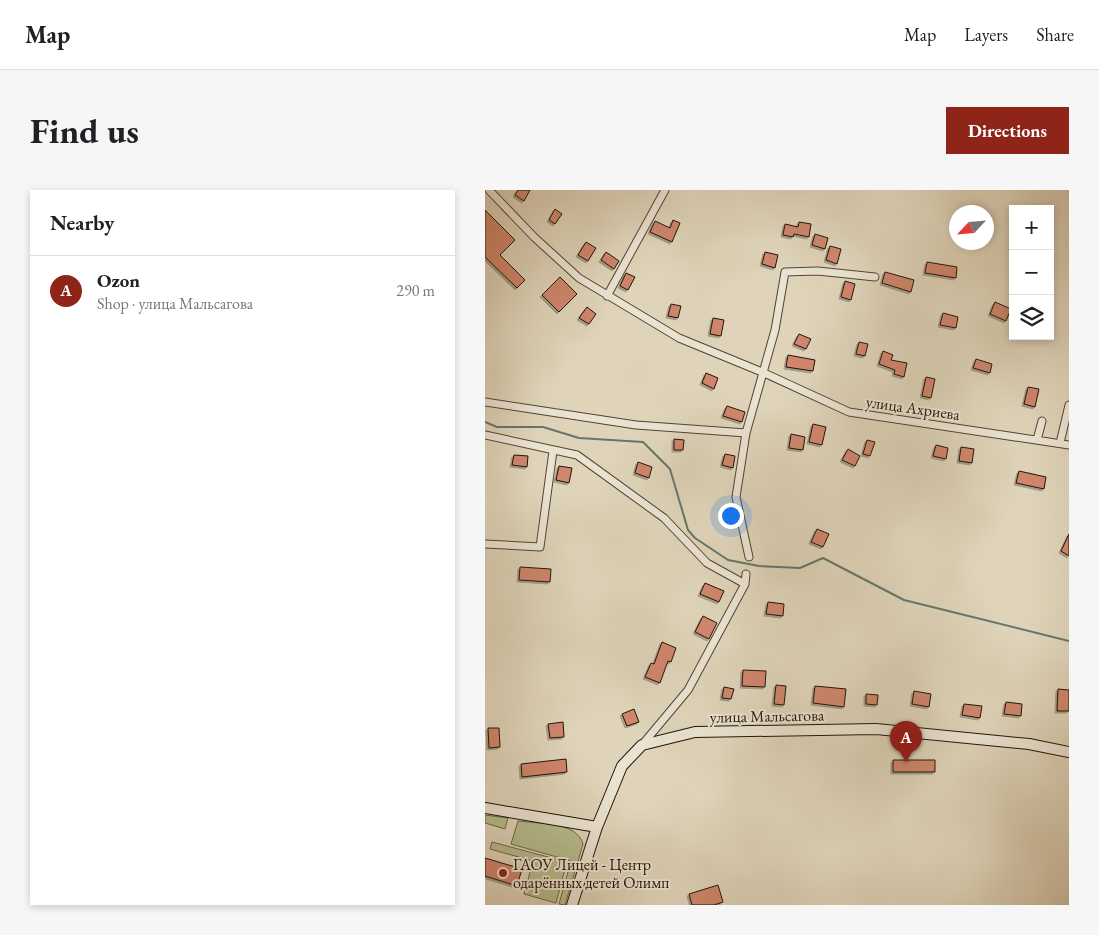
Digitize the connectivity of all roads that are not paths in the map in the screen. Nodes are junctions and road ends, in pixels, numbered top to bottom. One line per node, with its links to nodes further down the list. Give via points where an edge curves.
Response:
1 (489, 190): 4 (street, улица Ахриева, via 579,278)
2 (665, 190): 4 (street)
3 (875, 278): 5 (street, via 818,271 785,272 775,330)
4 (607, 296): 5 (street, улица Ахриева, via 679,338)
5 (762, 372): 9 (street); 11 (street, улица Ахриева, via 849,412)
6 (485, 402): 9 (street, via 636,425)
7 (1069, 405): 12 (street)
8 (1041, 422): 11 (street)
9 (747, 433): 16 (street, via 736,497)
10 (485, 435): 14 (street)
11 (1037, 440): 12 (street, улица Ахриева)
12 (1060, 443): 13 (street, улица Ахриева)
13 (1069, 445)
14 (553, 451): 15 (street, via 540,547); 18 (street, via 577,455 664,518 707,563)
15 (485, 544)
16 (749, 557)
17 (746, 574): 18 (street)
18 (745, 584): 19 (street, via 687,690)
19 (642, 745): 20 (street, улица Мальсагова, via 695,732 876,729 1029,744); 22 (street, via 622,766)
20 (1069, 752)
21 (485, 808): 22 (street)
22 (597, 827): 23 (street)
23 (572, 905)

